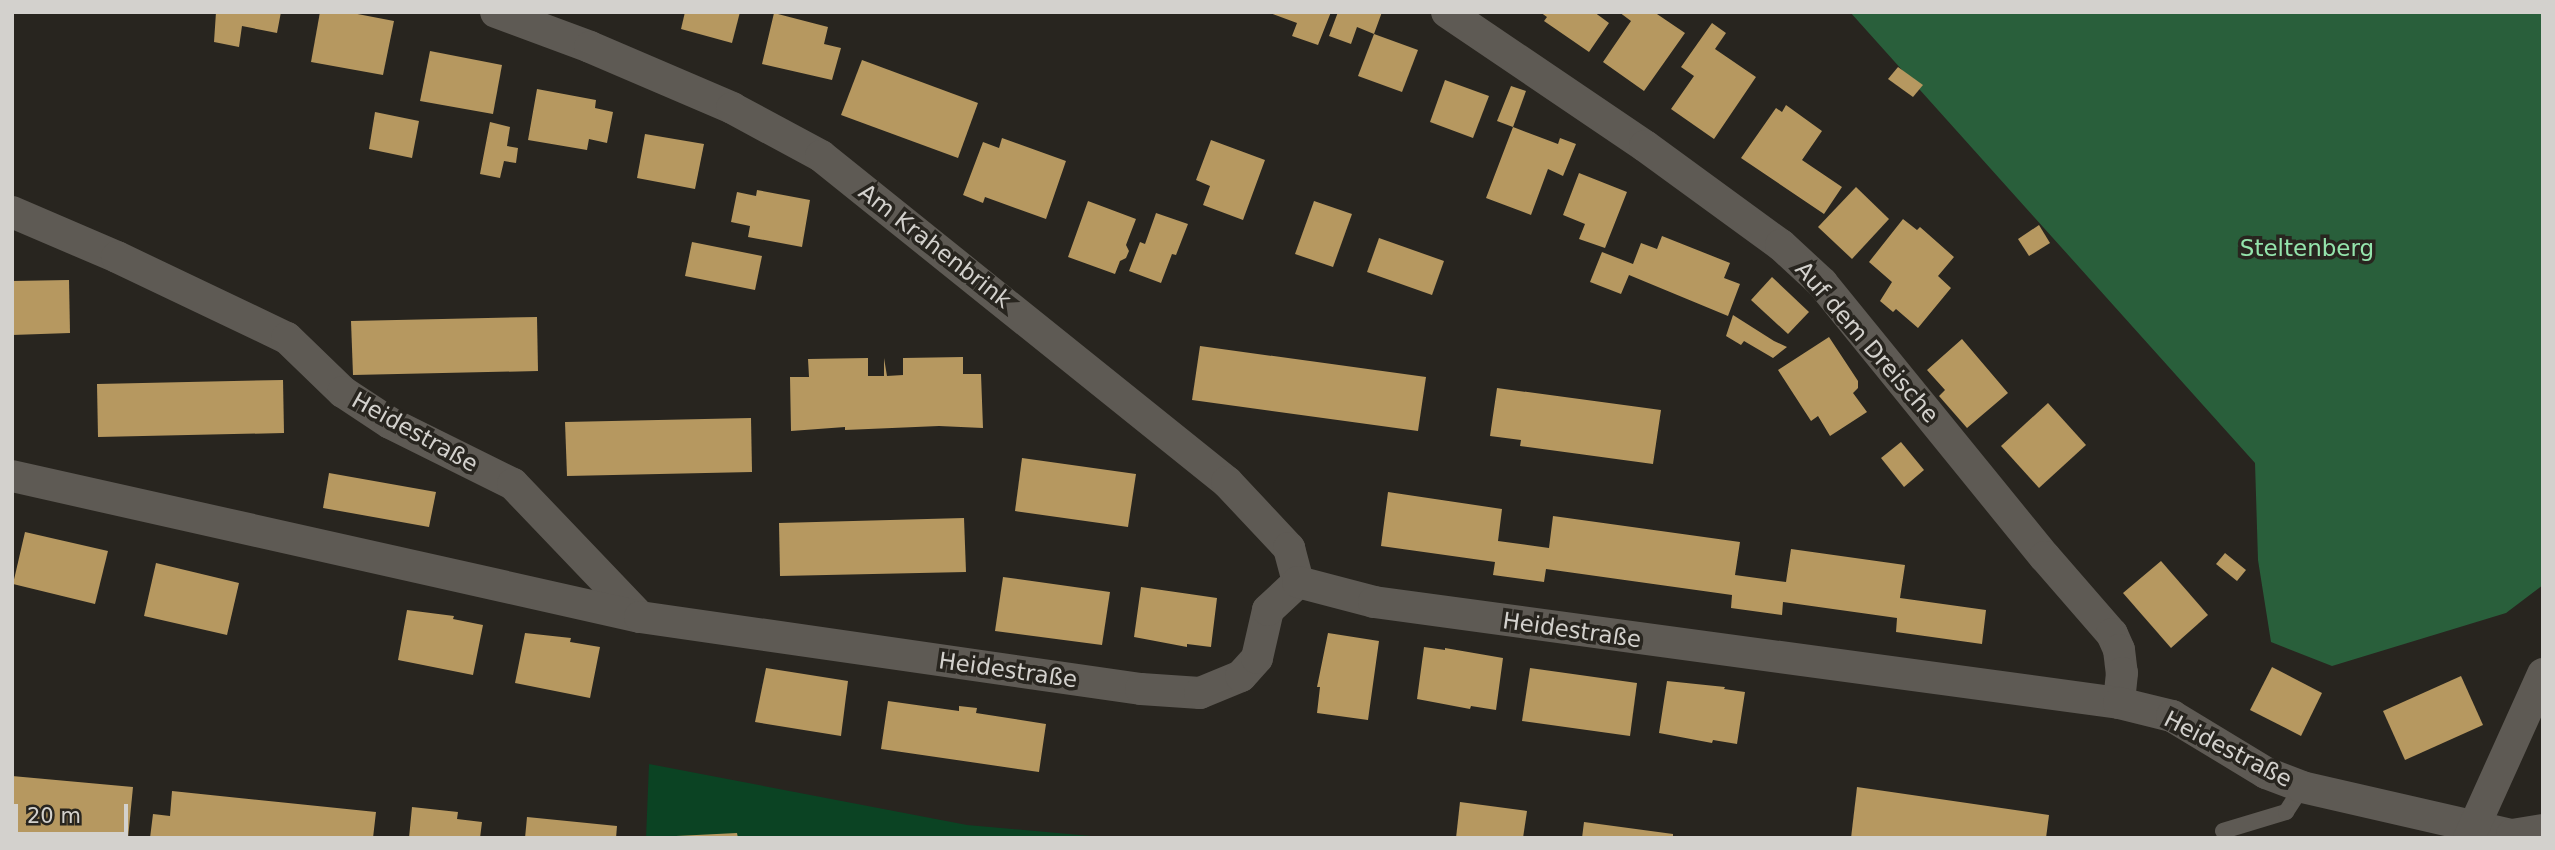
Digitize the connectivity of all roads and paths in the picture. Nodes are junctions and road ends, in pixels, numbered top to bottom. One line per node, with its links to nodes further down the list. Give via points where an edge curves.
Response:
1 (496, 12): 5 (street, Am Krahenbrink, via 732,108 821,156 1227,482 1289,548)
2 (1447, 12): 8 (street, Auf dem Dreische, via 1782,245 1822,283 2112,634 2122,673)
3 (12, 212): 6 (street, Heidestraße, via 287,338 353,399 390,423 513,484)
4 (12, 476): 6 (street, Heidestraße)
5 (1298, 582): 6 (street, Heidestraße, via 1268,610 1257,657 1241,676 1200,694); 8 (street, Heidestraße, via 1374,602)
6 (640, 617)
7 (2543, 674): 12 (street)
8 (2119, 703): 9 (street, Heidestraße, via 2172,716 2266,773)
9 (2302, 787): 11 (lane, via 2286,812); 12 (street, Heidestraße)
10 (2543, 830): 12 (street, Heidestraße, via 2512,835)
11 (2223, 831)
12 (2471, 831)

